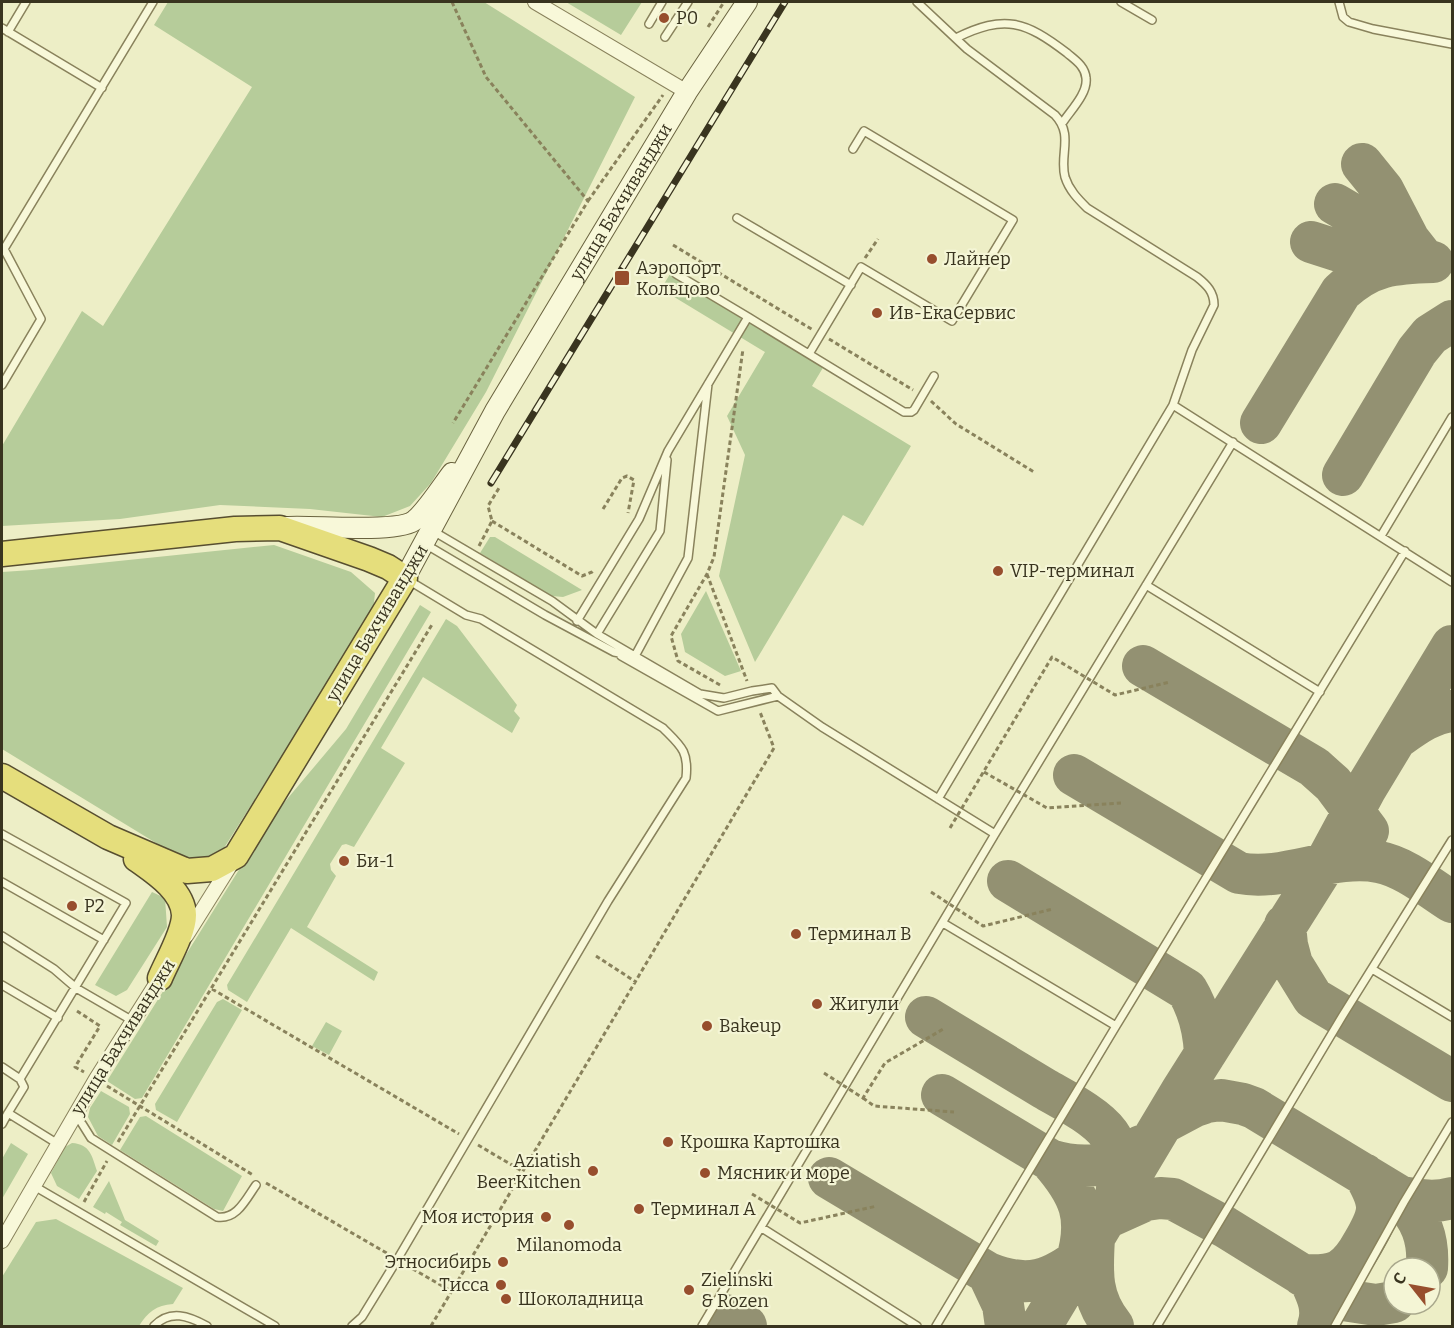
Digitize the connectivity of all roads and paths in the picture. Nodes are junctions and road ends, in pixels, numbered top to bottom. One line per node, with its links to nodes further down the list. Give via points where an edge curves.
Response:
1 (26, 2): 15 (lane)
2 (153, 2): 20 (lane)
3 (452, 2): 23 (path, via 486,77)
4 (535, 2): 19 (street)
5 (663, 2): 13 (lane)
6 (688, 2): 16 (lane)
7 (724, 2): 14 (path)
8 (747, 2): 19 (main road, улица Бахчиванджи)
9 (917, 2): 17 (lane)
10 (1120, 2): 12 (lane)
11 (1339, 2): 18 (lane, via 1343,17 1349,22)
12 (1152, 20)
13 (649, 24)
14 (707, 28)
15 (5, 30): 20 (lane)
16 (665, 38)
17 (956, 38): 21 (lane); 21 (lane, via 975,29 1014,24 1029,28 1079,63 1087,80 1080,99)
18 (1452, 44)
19 (680, 87): 23 (path); 36 (main road, улица Бахчиванджи)
20 (102, 88): 33 (lane, via 4,249 41,319)
21 (1063, 122): 35 (lane, via 1064,170 1074,194 1087,208 1197,277 1214,297 1210,316 1192,350)
22 (853, 149): 27 (lane, via 864,131 1013,220 952,321 861,267)
23 (588, 201): 38 (path)
24 (737, 218): 27 (lane)
25 (673, 246): 29 (path)
26 (676, 274): 28 (lane)
27 (851, 285): 29 (lane)
28 (748, 317): 30 (lane); 32 (lane); 56 (path, via 714,557)
29 (821, 334): 30 (lane); 34 (path)
30 (809, 354): 34 (lane, via 904,412 914,410)
31 (934, 376): 34 (lane)
32 (708, 384): 40 (lane); 64 (lane, via 688,558)
33 (2, 385)
34 (923, 395): 41 (path, via 956,424)
35 (1173, 405): 39 (lane); 74 (lane)
36 (495, 411): 45 (main road); 49 (main road, улица Бахчиванджи)
37 (1452, 417): 48 (lane)
38 (453, 423)
39 (1233, 442): 48 (lane); 59 (lane)
40 (668, 451): 60 (lane, via 639,519); 62 (lane, via 660,531)
41 (1034, 472)
42 (499, 488): 46 (path, via 488,506)
43 (603, 509): 44 (path, via 622,478 627,477 634,480)
44 (628, 514)
45 (415, 522): 47 (main road, via 377,528); 49 (lane)
46 (492, 522): 51 (path); 55 (path, via 582,576)
47 (280, 528): 50 (highway); 57 (highway, via 369,559)
48 (1381, 536): 52 (lane)
49 (429, 537): 57 (main road, улица Бахчиванджи); 60 (lane, via 552,601); 63 (lane, via 545,615)
50 (106, 543): 53 (highway); 54 (highway, via 69,555)
51 (477, 550)
52 (1405, 551): 58 (lane); 67 (lane)
53 (2, 554)
54 (2, 564)
55 (597, 565)
56 (707, 574): 66 (path); 66 (path, via 671,636 678,661 720,685)
57 (405, 578): 81 (highway, улица Бахчиванджи); 112 (lane, via 663,728 681,746 688,762 686,778 608,901)
58 (1452, 582)
59 (1146, 585): 67 (lane); 78 (lane)
60 (577, 621): 62 (lane)
61 (433, 623): 94 (path)
62 (597, 634): 64 (lane)
63 (614, 652): 64 (lane); 69 (lane, via 718,711)
64 (634, 656): 66 (lane, via 700,694 724,698)
65 (1170, 682): 71 (path, bridge, via 1116,695 1052,657)
66 (750, 687): 68 (lane, via 772,688)
67 (1320, 692): 99 (lane)
68 (778, 696): 69 (lane); 74 (lane)
69 (756, 700): 91 (path, via 774,748)
70 (2, 764): 73 (highway)
71 (984, 772): 75 (path, bridge, via 1047,808); 76 (path, bridge)
72 (2, 776): 73 (highway)
73 (29, 792): 79 (highway)
74 (938, 799): 78 (lane)
75 (1121, 803)
76 (950, 828)
77 (2, 834): 87 (lane, via 126,903)
78 (995, 834): 85 (lane)
79 (108, 837): 81 (highway, via 187,871 212,869); 90 (highway, via 170,886 180,902 184,915 181,930)
80 (1452, 840): 89 (lane)
81 (236, 856): 90 (street, улица Бахчиванджи)
82 (2, 882): 87 (lane)
83 (931, 892): 84 (path, bridge, via 983,926)
84 (1053, 909)
85 (943, 923): 99 (lane); 121 (lane)
86 (2, 936): 93 (lane)
87 (104, 940): 93 (lane)
88 (596, 956): 91 (path)
89 (1372, 969): 96 (lane); 133 (lane)
90 (160, 978): 98 (street, улица Бахчиванджи)
91 (636, 982): 115 (path)
92 (2, 985): 97 (lane)
93 (76, 988): 97 (lane); 98 (lane)
94 (212, 989): 107 (path); 112 (path)
95 (77, 1011): 104 (path, via 100,1026 75,1067)
96 (1452, 1017)
97 (58, 1018): 103 (lane)
98 (132, 1020): 104 (street, улица Бахчиванджи)
99 (1116, 1026): 132 (lane)
100 (945, 1028): 105 (path, bridge, via 885,1063)
101 (2, 1067): 103 (lane)
102 (824, 1073): 105 (path, bridge)
103 (20, 1079): 109 (lane, via 24,1087)
104 (96, 1079): 106 (street, улица Бахчиванджи); 107 (path)
105 (863, 1098): 108 (path, via 874,1106)
106 (83, 1103): 113 (street, улица Бахчиванджи); 114 (lane, via 81,1122 87,1133)
107 (140, 1106): 114 (path); 123 (path)
108 (954, 1112)
109 (8, 1113): 111 (lane); 113 (lane)
110 (1452, 1122): 134 (lane)
111 (2, 1124)
112 (469, 1139): 115 (path); 123 (lane)
113 (58, 1144): 117 (street, улица Бахчиванджи)
114 (112, 1152): 116 (lane, via 217,1217 235,1214); 120 (path)
115 (522, 1171): 124 (path)
116 (256, 1185)
117 (34, 1186): 120 (lane); 122 (street, улица Бахчиванджи)
118 (752, 1194): 119 (path, bridge, via 800,1223)
119 (877, 1206)
120 (79, 1211): 127 (lane)
121 (762, 1228): 130 (lane); 131 (lane)
122 (2, 1241)
123 (397, 1260): 124 (path); 128 (lane, via 362,1317)
124 (451, 1291): 129 (path)
125 (154, 1326): 126 (lane, via 173,1315)
126 (207, 1326)
127 (275, 1326)
128 (352, 1326)
129 (430, 1326)
130 (702, 1326)
131 (917, 1326)
132 (936, 1326)
133 (1157, 1326)
134 (1335, 1326)

